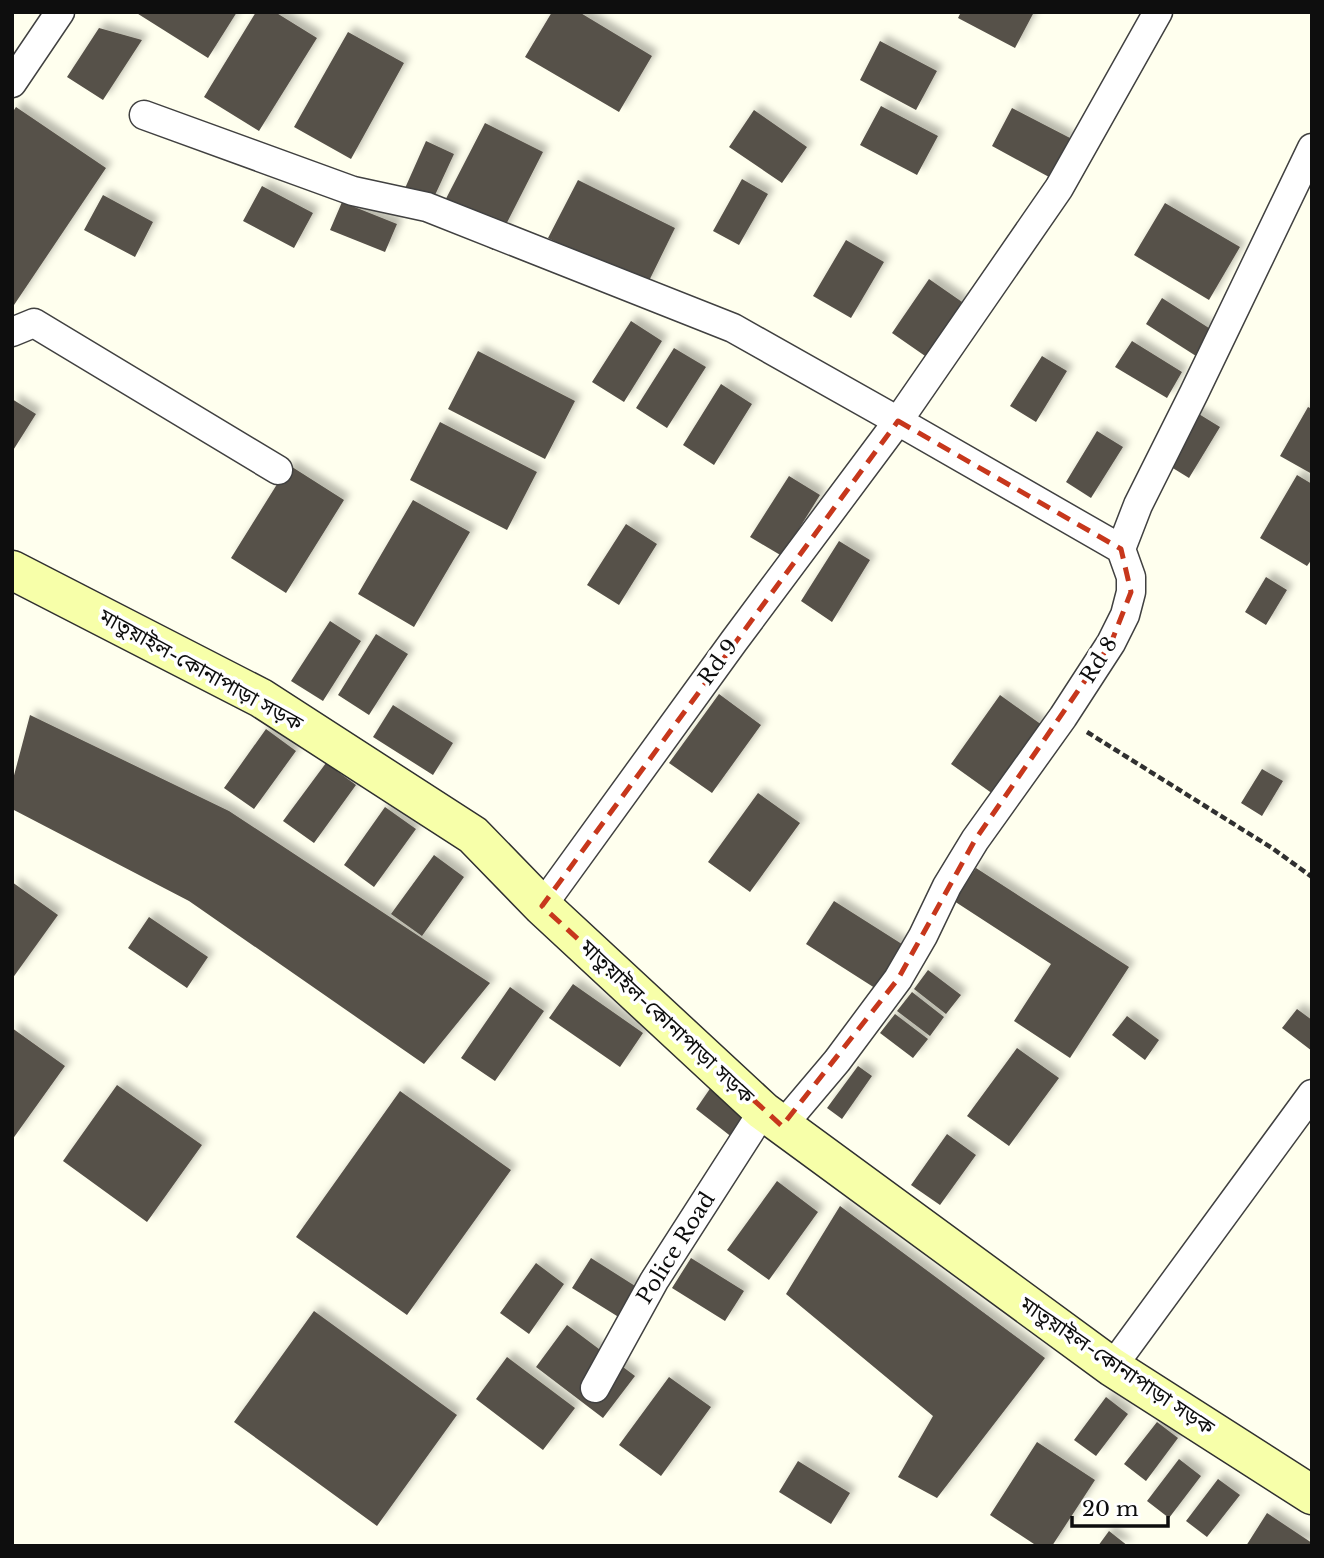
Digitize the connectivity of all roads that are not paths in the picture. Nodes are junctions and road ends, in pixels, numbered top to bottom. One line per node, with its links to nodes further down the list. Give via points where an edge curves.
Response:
1 (60, 12): 3 (street)
2 (1158, 12): 7 (street, Rd 9, via 1059,188)
3 (12, 83)
4 (144, 115): 7 (street, via 354,191 427,207 733,328)
5 (1312, 148): 9 (street, via 1138,505)
6 (12, 332): 8 (street, via 34,323)
7 (898, 421): 9 (street); 11 (street, Rd 9)
8 (278, 470)
9 (1121, 549): 13 (street, Rd 8, via 1131,592 1111,643 975,840 898,979 837,1061)
10 (12, 570): 11 (main road, মাতুয়াইল-কোনাপাড়া সড়ক, via 261,698 473,835)
11 (542, 906): 13 (main road, মাতুয়াইল-কোনাপাড়া সড়ক)
12 (1312, 1094): 14 (street)
13 (773, 1119): 14 (main road, মাতুয়াইল-কোনাপাড়া সড়ক); 15 (street, Police Road, via 653,1281)
14 (1112, 1367): 16 (main road, মাতুয়াইল-কোনাপাড়া সড়ক)
15 (595, 1388)
16 (1312, 1495)

